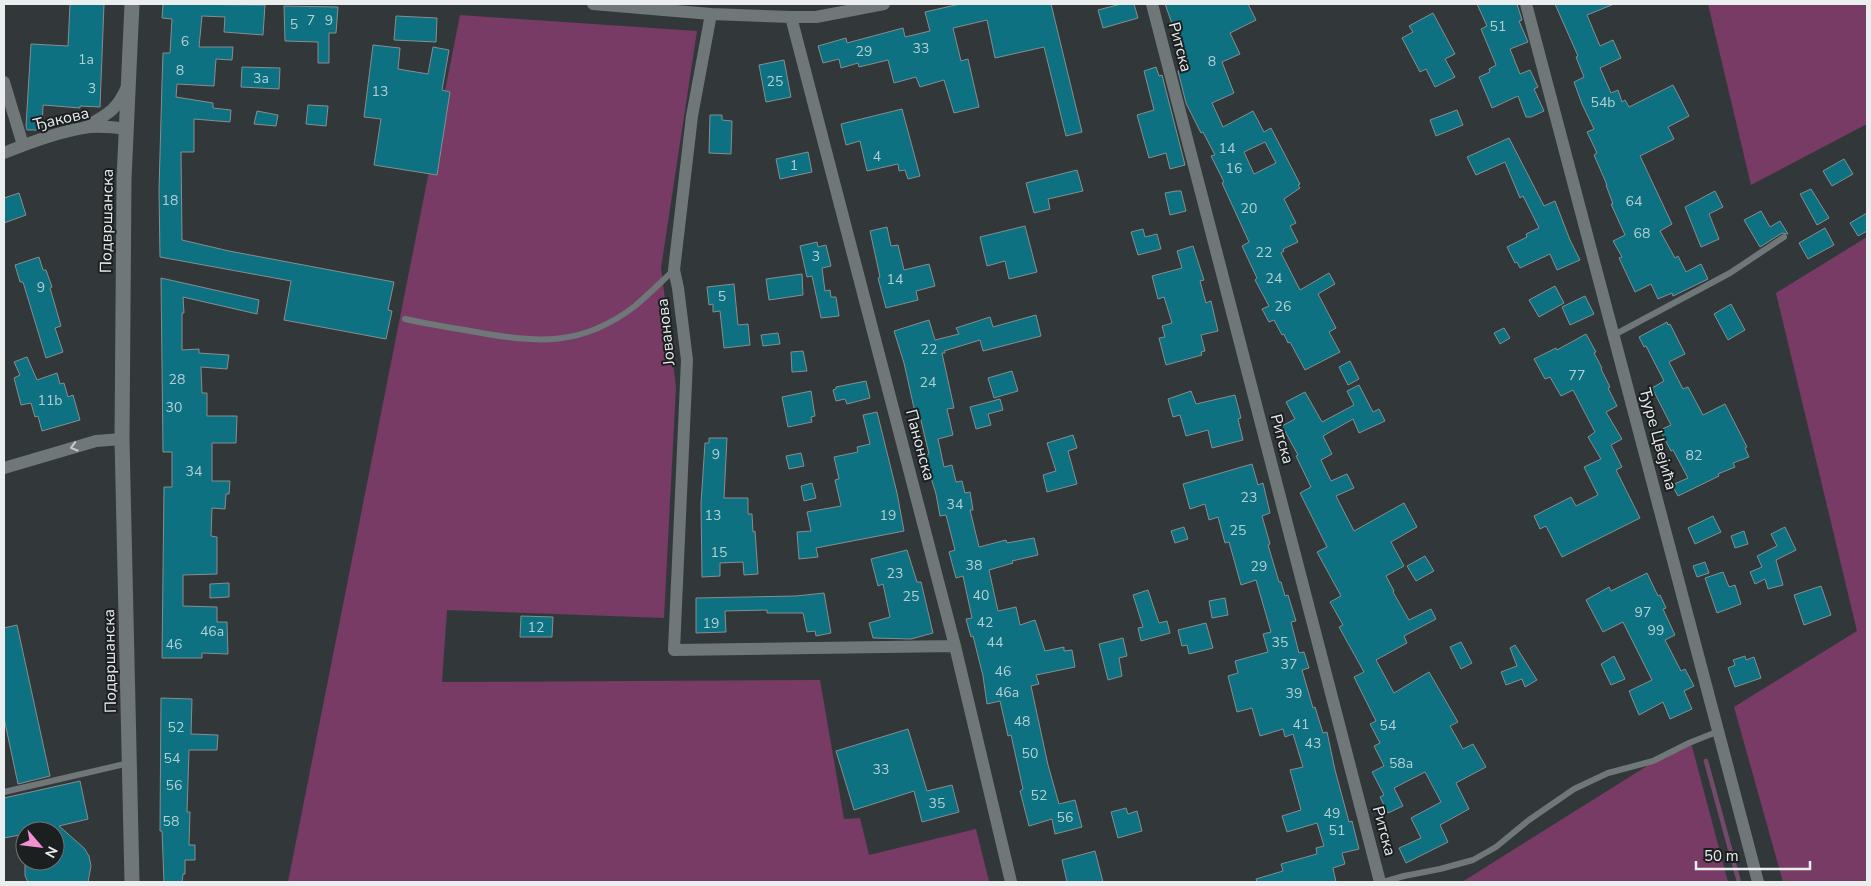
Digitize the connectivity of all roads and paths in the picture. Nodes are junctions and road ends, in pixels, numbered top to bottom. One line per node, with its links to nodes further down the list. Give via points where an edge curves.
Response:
1 (132, 4): 9 (street, Подвршанска)
2 (593, 4): 6 (street)
3 (884, 4): 7 (street)
4 (1152, 4): 26 (street, Ритска)
5 (1526, 4): 17 (street, Ђуре Цвејића)
6 (712, 14): 7 (street); 15 (street, Јованова, via 692,116)
7 (791, 17): 20 (street, Панонска)
8 (4, 82): 12 (street)
9 (129, 83): 10 (street, via 117,107); 11 (street, Подвршанска)
10 (83, 128): 11 (street, Ђакова, via 107,126); 12 (street, Ђакова)
11 (127, 129): 18 (street, Подвршанска)
12 (23, 145): 13 (street, Ђакова)
13 (4, 153)
14 (1784, 237): 17 (lane, via 1730,273)
15 (674, 270): 16 (lane, via 620,316 572,337 513,339); 20 (street, Јованова, via 687,360 674,650)
16 (405, 319)
17 (1614, 335): 21 (street, Ђуре Цвејића)
18 (122, 439): 19 (street, one-way to 19, via 96,441); 22 (street, Подвршанска)
19 (4, 468)
20 (956, 646): 25 (street, Панонска)
21 (1718, 731): 26 (lane, via 1653,761 1608,772 1574,789 1473,860); 27 (street, Ђуре Цвејића)
22 (130, 763): 23 (lane); 24 (street, Подвршанска)
23 (4, 792)
24 (132, 882)
25 (1011, 882)
26 (1382, 882)
27 (1758, 882)

